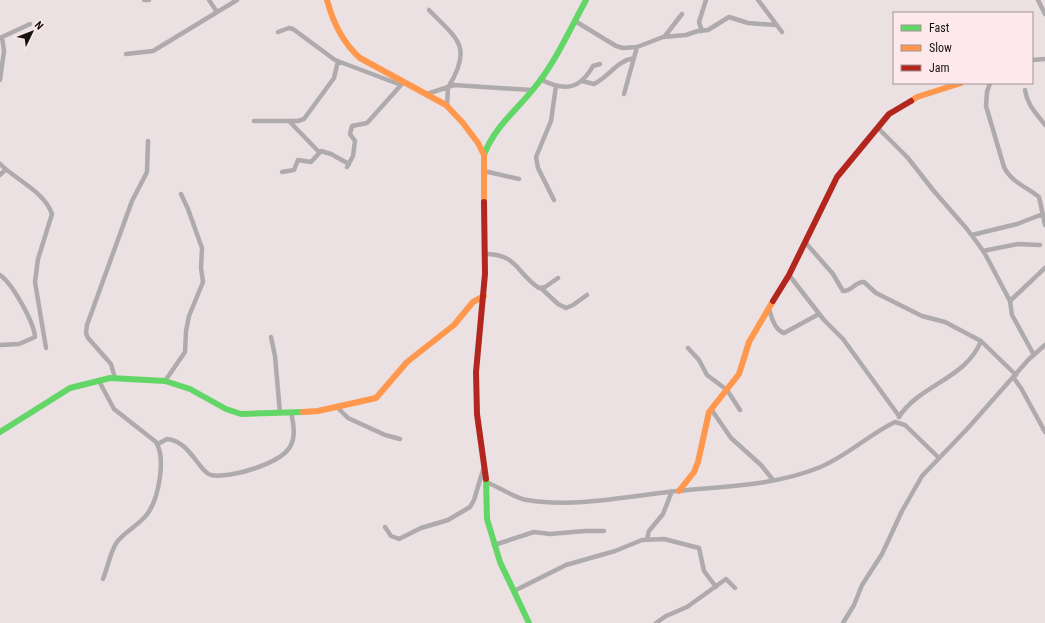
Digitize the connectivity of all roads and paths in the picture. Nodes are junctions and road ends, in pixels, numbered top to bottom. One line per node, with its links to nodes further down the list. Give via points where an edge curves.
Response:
1 (144, 0): 2 (street)
2 (149, 0)
3 (209, 0): 11 (street)
4 (237, 0): 11 (street)
5 (327, 0): 32 (street, via 335,25 345,44 360,58)
6 (586, 0): 14 (street)
7 (706, 0): 17 (street, via 699,22)
8 (758, 0): 16 (street)
9 (1038, 0): 13 (street)
10 (429, 10): 35 (street, via 460,44 460,63)
11 (217, 12): 23 (street, via 153,51)
12 (682, 14): 20 (street)
13 (1045, 14)
14 (575, 21): 22 (street, via 616,46); 29 (street)
15 (30, 24): 21 (street)
16 (776, 25): 17 (street, via 729,17 714,28); 19 (street)
17 (702, 31): 20 (street)
18 (278, 32): 27 (street, via 293,29)
19 (782, 32)
20 (664, 37): 22 (street)
21 (1, 38): 30 (street, via 4,51)
22 (637, 48): 24 (street)
23 (126, 54)
24 (634, 58): 31 (street, via 621,62 594,84); 40 (street)
25 (1045, 59): 26 (street)
26 (1033, 60)
27 (338, 61): 32 (street); 43 (street, via 334,78 308,115 298,121)
28 (600, 64): 31 (street, via 593,66)
29 (540, 78): 36 (street); 37 (street)
30 (0, 80)
31 (582, 80): 36 (street, via 570,87)
32 (402, 84): 39 (street); 47 (street, via 367,122 352,126 350,134 355,141 353,156 348,166 331,154)
33 (958, 84): 45 (street, via 917,97 889,114)
34 (990, 84): 57 (street, via 986,92 986,106 1004,167 1008,175 1040,197)
35 (448, 86): 37 (street); 39 (street); 41 (street)
36 (556, 86): 56 (street, via 551,121 536,157 538,168)
37 (532, 90): 48 (street, via 494,133)
38 (1025, 90): 44 (street, via 1026,99)
39 (427, 94): 41 (street)
40 (624, 94)
41 (447, 106): 48 (street, via 478,143)
42 (254, 121): 43 (street)
43 (289, 121): 47 (street)
44 (1045, 125)
45 (878, 128): 59 (street, via 908,158); 60 (street, via 837,177)
46 (148, 142): 82 (street, via 148,172 130,204 86,333 111,364)
47 (318, 152): 52 (street, via 311,162 298,160 294,170)
48 (484, 155): 51 (street)
49 (0, 164): 50 (street)
50 (5, 170): 53 (street); 78 (street, via 43,200 52,214 38,258 35,282)
51 (484, 171): 54 (street); 63 (street)
52 (282, 172)
53 (0, 175)
54 (519, 179)
55 (181, 194): 84 (street, via 202,248 203,282 189,316 186,352)
56 (554, 200)
57 (1043, 214): 58 (street); 59 (street, via 1017,224)
58 (1045, 225)
59 (972, 235): 62 (street)
60 (805, 242): 66 (street); 75 (street, via 833,274 843,291 862,282 876,293 922,316 945,322)
61 (1040, 245): 62 (street, via 1018,244)
62 (983, 251): 71 (street)
63 (485, 254): 68 (street, via 508,258 529,281); 70 (street)
64 (1045, 268): 71 (street)
65 (0, 275): 76 (street, via 17,295 35,336 20,344)
66 (789, 275): 72 (street); 73 (street)
67 (558, 278): 68 (street)
68 (542, 289): 69 (street, via 566,308)
69 (587, 295)
70 (484, 296): 86 (street, via 473,302 454,325 407,362 376,398); 98 (street, via 476,372 477,414)
71 (1010, 301): 80 (street, via 1016,322)
72 (769, 308): 73 (street, via 778,330 784,333); 85 (street, via 746,348 739,374)
73 (819, 314): 91 (street, via 843,339)
74 (271, 337): 90 (street)
75 (981, 341): 81 (street); 91 (street, via 975,355 944,381 919,397)
76 (0, 345)
77 (1045, 345): 80 (street)
78 (46, 348)
79 (688, 348): 85 (street, via 702,364 707,375)
80 (1034, 354): 81 (street)
81 (1014, 376): 94 (street); 97 (street)
82 (116, 378): 83 (street); 84 (street)
83 (98, 381): 93 (street, via 62,392); 96 (street, via 114,409)
84 (165, 381): 90 (street, via 190,389 237,414)
85 (727, 390): 87 (street); 88 (street)
86 (337, 407): 89 (street); 95 (street, via 348,418)
87 (711, 409): 99 (street, via 731,438 761,465); 101 (street, via 706,420 698,462 694,472)
88 (740, 410)
89 (290, 412): 90 (street); 96 (street, via 293,439 286,453 274,461 236,473 211,475 191,452 177,442 168,439)
90 (280, 413)
91 (899, 416): 92 (street)
92 (895, 422): 97 (street, via 905,425); 99 (street, via 836,460 817,469)
93 (0, 432)
94 (1045, 432)
95 (400, 439)
96 (158, 444): 107 (street, via 160,476 154,502 149,512 117,542)
97 (939, 458): 113 (street, via 926,470 915,486 882,554)
98 (484, 468): 100 (street); 103 (street, via 473,503 460,513 399,539 391,536)
99 (773, 480): 101 (street, via 729,487)
100 (486, 482): 102 (street, via 522,499 541,502 585,501); 106 (street, via 487,519)
101 (679, 490): 102 (street)
102 (672, 491): 105 (street, via 663,514 649,530)
103 (386, 527)
104 (604, 531): 106 (street, via 550,534 534,532)
105 (647, 539): 108 (street, via 664,538 698,548 704,570); 110 (street, via 566,565)
106 (494, 545): 110 (street)
107 (103, 579)
108 (716, 587): 109 (street, via 726,579); 112 (street, via 687,607)
109 (735, 588)
110 (514, 591): 111 (street)
111 (529, 623)
112 (656, 623)
113 (842, 623)

